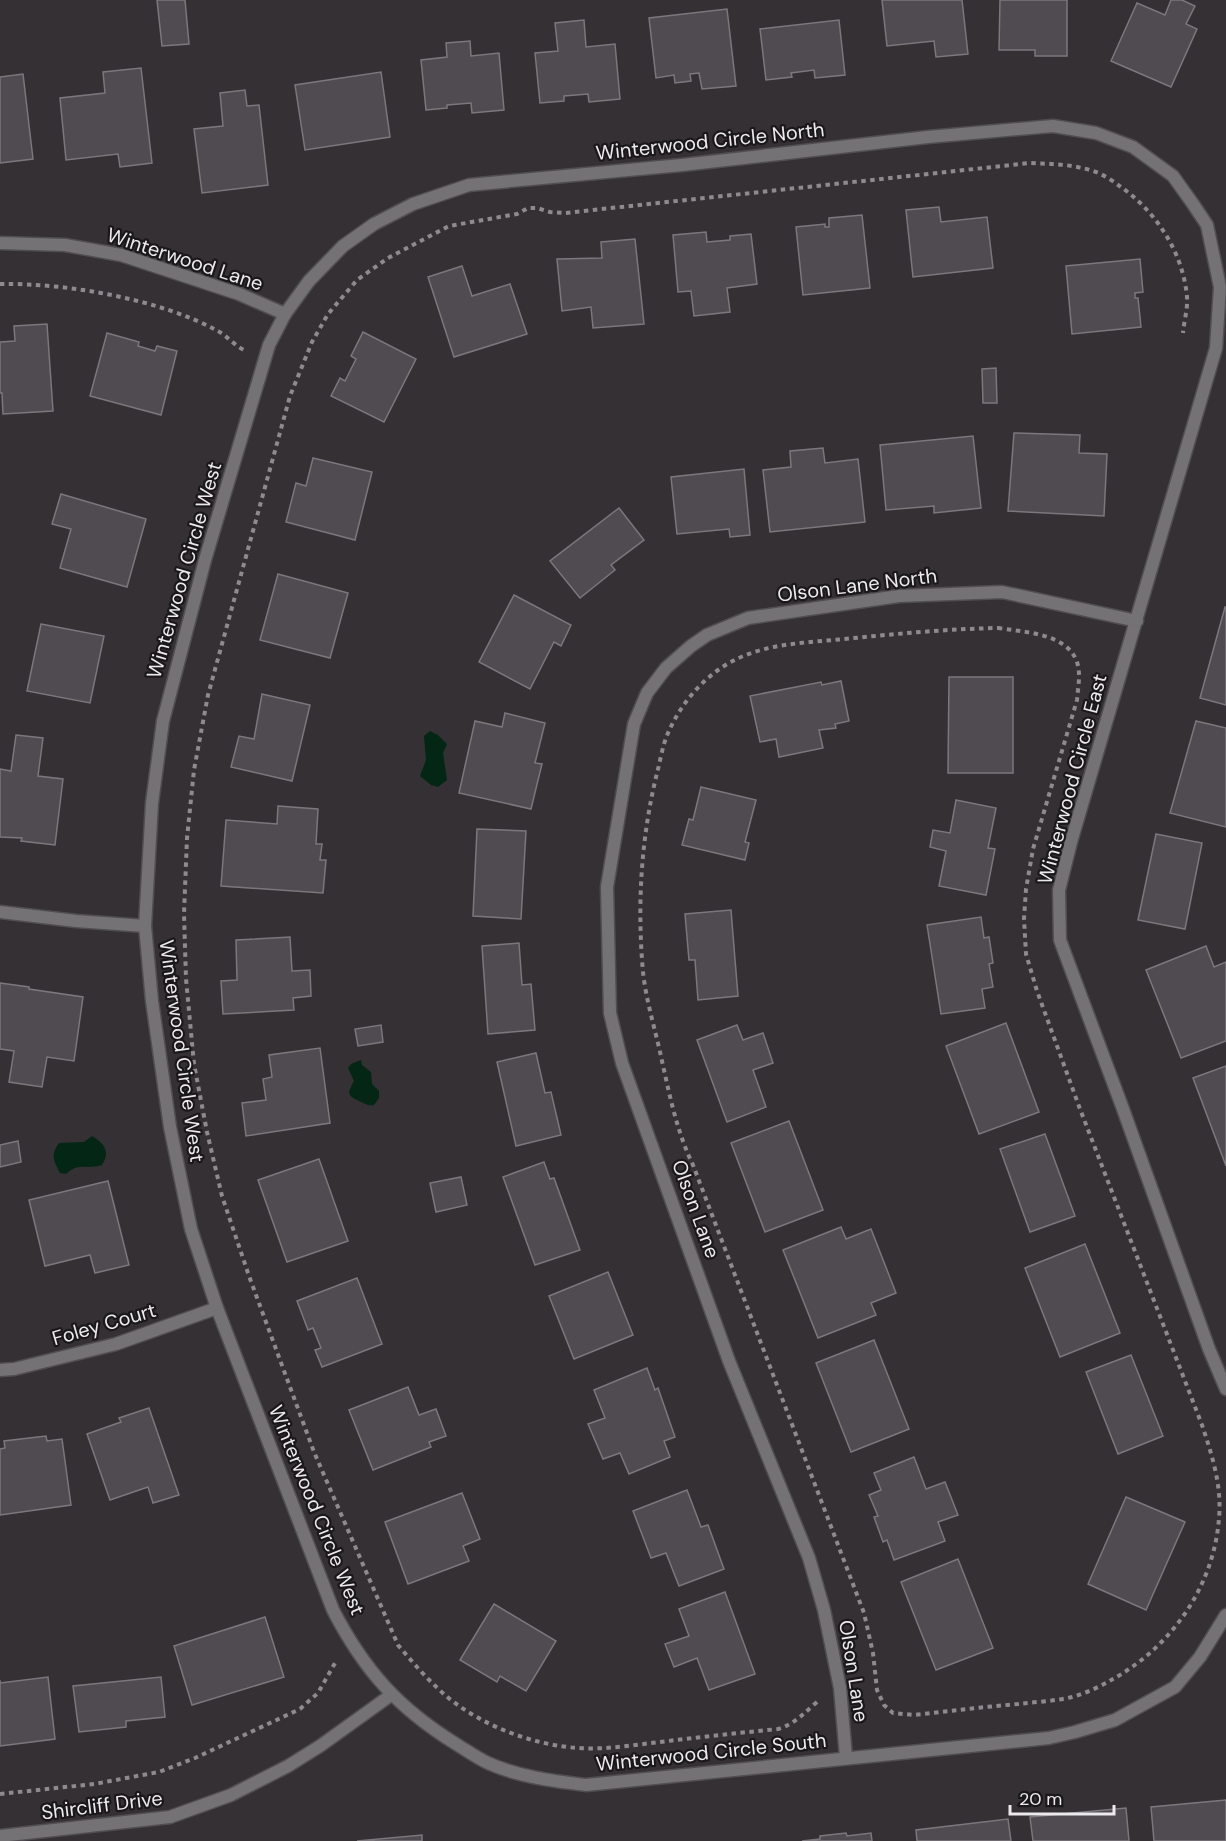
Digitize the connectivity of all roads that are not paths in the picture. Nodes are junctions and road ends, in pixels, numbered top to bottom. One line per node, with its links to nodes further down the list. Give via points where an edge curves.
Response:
1 (1173, 176): 3 (street, Winterwood Circle North, via 1133,147 1096,133 1053,126 469,185 413,204 374,224 329,260); 4 (street, Winterwood Circle East, via 1207,225 1221,287 1216,348)
2 (0, 243): 3 (street, Winterwood Lane, via 65,245 121,255 239,294)
3 (285, 314): 7 (street, Winterwood Circle West, via 269,345 205,560 163,721 152,803)
4 (1137, 621): 5 (street, Olson Lane North, via 1002,592 899,596 748,618 707,635); 10 (street, Winterwood Circle East, via 1059,890 1060,940)
5 (666, 668): 13 (street, Olson Lane, via 647,693 634,724 607,887 610,1012 622,1063 729,1361 809,1558 824,1610 840,1695)
6 (0, 912): 7 (street)
7 (145, 926): 8 (street, Winterwood Circle West, via 170,1127 191,1229)
8 (217, 1308): 9 (street, Foley Court, via 116,1344); 12 (street, Winterwood Circle West, via 333,1610 350,1641)
9 (0, 1370)
10 (1226, 1389)
11 (1226, 1615): 13 (street, Winterwood Circle South, via 1200,1657 1175,1687 1115,1720 1048,1738)
12 (391, 1695): 13 (street, Winterwood Circle South, via 426,1726 487,1763 535,1779 586,1785); 14 (street, Shircliff Drive, via 288,1766 231,1795 190,1810 170,1817)
13 (846, 1757)
14 (0, 1836)

